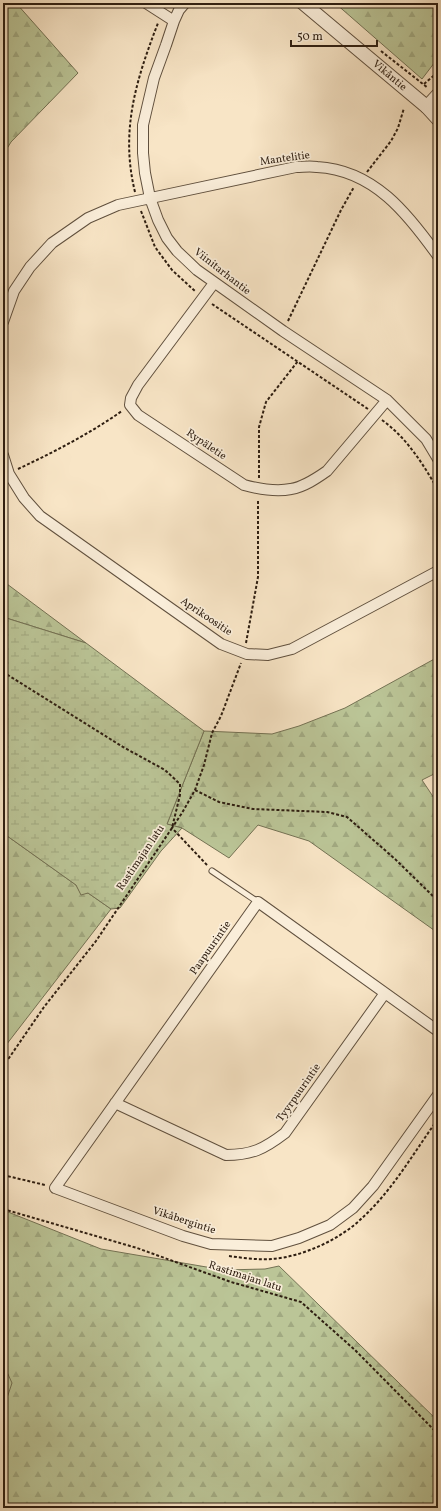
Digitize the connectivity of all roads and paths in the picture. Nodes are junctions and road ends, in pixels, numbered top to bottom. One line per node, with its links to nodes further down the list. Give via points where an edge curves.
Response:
1 (146, 3): 4 (street)
2 (185, 3): 5 (street, Viinitarhantie)
3 (302, 3): 10 (street, Vikåntie)
4 (162, 14): 5 (street); 15 (path, via 138,80 129,122 130,172)
5 (174, 21): 14 (street, Viinitarhantie, via 154,78 143,125 143,153)
6 (375, 46): 8 (path)
7 (438, 72): 8 (path)
8 (424, 84): 9 (path)
9 (437, 96): 10 (street)
10 (426, 107): 12 (street, Vikåntie)
11 (404, 108): 13 (path, via 391,141)
12 (438, 118)
13 (362, 178): 14 (street, Mantelitie, via 335,169 296,168); 16 (street, Mantelitie, via 399,206); 20 (path, via 340,210)
14 (150, 198): 15 (street); 17 (street, Viinitarhantie, via 158,220 171,242 197,270)
15 (137, 201): 18 (path, via 155,247 172,270); 19 (street, via 118,205 88,218 52,243 30,267 14,292)
16 (438, 256)
17 (214, 283): 18 (street); 20 (street, Viinitarhantie)
18 (204, 298): 21 (path); 24 (street, via 138,385)
19 (3, 322)
20 (283, 331): 21 (path); 23 (street, Viinitarhantie)
21 (274, 345): 22 (path)
22 (298, 361): 25 (path); 29 (path, via 266,402 259,427)
23 (387, 400): 25 (street, Rypäletie); 27 (street, Viinitarhantie, via 426,439)
24 (130, 405): 28 (path, via 68,445); 29 (street, Rypäletie, via 138,415 244,485)
25 (375, 414): 29 (street, Rypäletie, via 327,471 292,489); 30 (path, via 395,429 409,445)
26 (3, 455): 28 (street, Aprikoositie)
27 (438, 459)
28 (9, 474): 32 (street, Aprikoositie, via 24,498 40,516 221,644)
29 (259, 489): 32 (path, via 258,577)
30 (438, 490)
31 (438, 571): 32 (street, Aprikoositie, via 292,649 268,655)
32 (245, 653): 34 (path, via 222,716 212,734)
33 (3, 672): 35 (path, Rastimajan latu, via 165,770 180,784)
34 (195, 790): 35 (path); 37 (path, via 219,802 253,809 327,812 347,817)
35 (172, 828): 36 (path); 41 (path, Rastimajan latu, via 96,941)
36 (212, 871): 38 (lane)
37 (438, 901)
38 (258, 902): 39 (street); 43 (street, Paapuurintie)
39 (385, 993): 40 (street); 43 (street, Tyyrpuurintie, via 285,1133 269,1145 244,1155 226,1155)
40 (438, 1031)
41 (3, 1063)
42 (438, 1095): 46 (street, Vikåbergintie, via 373,1186 353,1208 330,1225 272,1246 211,1244 182,1236)
43 (115, 1103): 46 (street, Paapuurintie)
44 (438, 1119): 48 (path, via 382,1197 362,1219 338,1236 289,1256 271,1259)
45 (3, 1174): 46 (path)
46 (55, 1188)
47 (3, 1209): 49 (path, Rastimajan latu, via 137,1248 231,1282 301,1302 355,1350)
48 (227, 1256)
49 (438, 1434)

